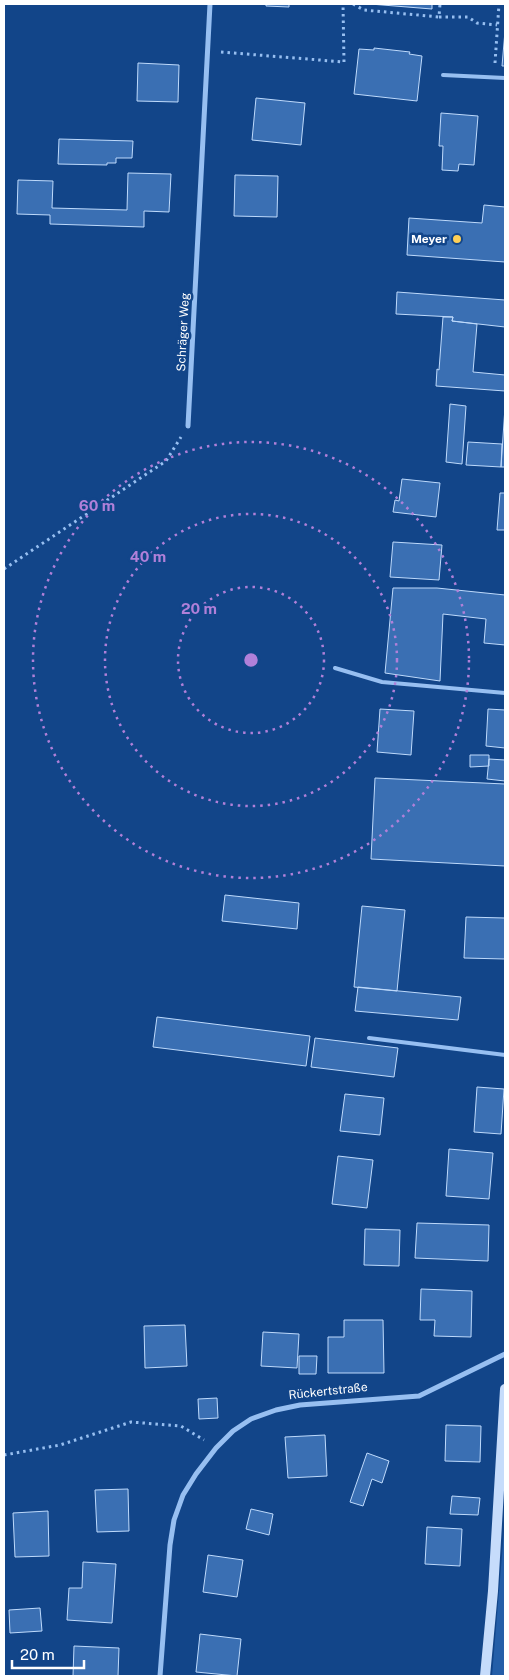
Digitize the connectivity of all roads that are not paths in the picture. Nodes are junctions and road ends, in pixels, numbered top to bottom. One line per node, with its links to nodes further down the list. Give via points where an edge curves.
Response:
1 (210, 4): 4 (street, Schräger Weg)
2 (443, 75): 3 (lane)
3 (505, 78)
4 (188, 426)
5 (335, 668): 6 (lane, via 382,682)
6 (505, 693)
7 (369, 1038): 8 (lane)
8 (505, 1055)
9 (505, 1354): 11 (street, Rückertstraße, via 419,1396 300,1404 251,1419 233,1431 196,1474 183,1495 174,1520)
10 (505, 1389): 12 (street)
11 (160, 1676)
12 (485, 1676)

